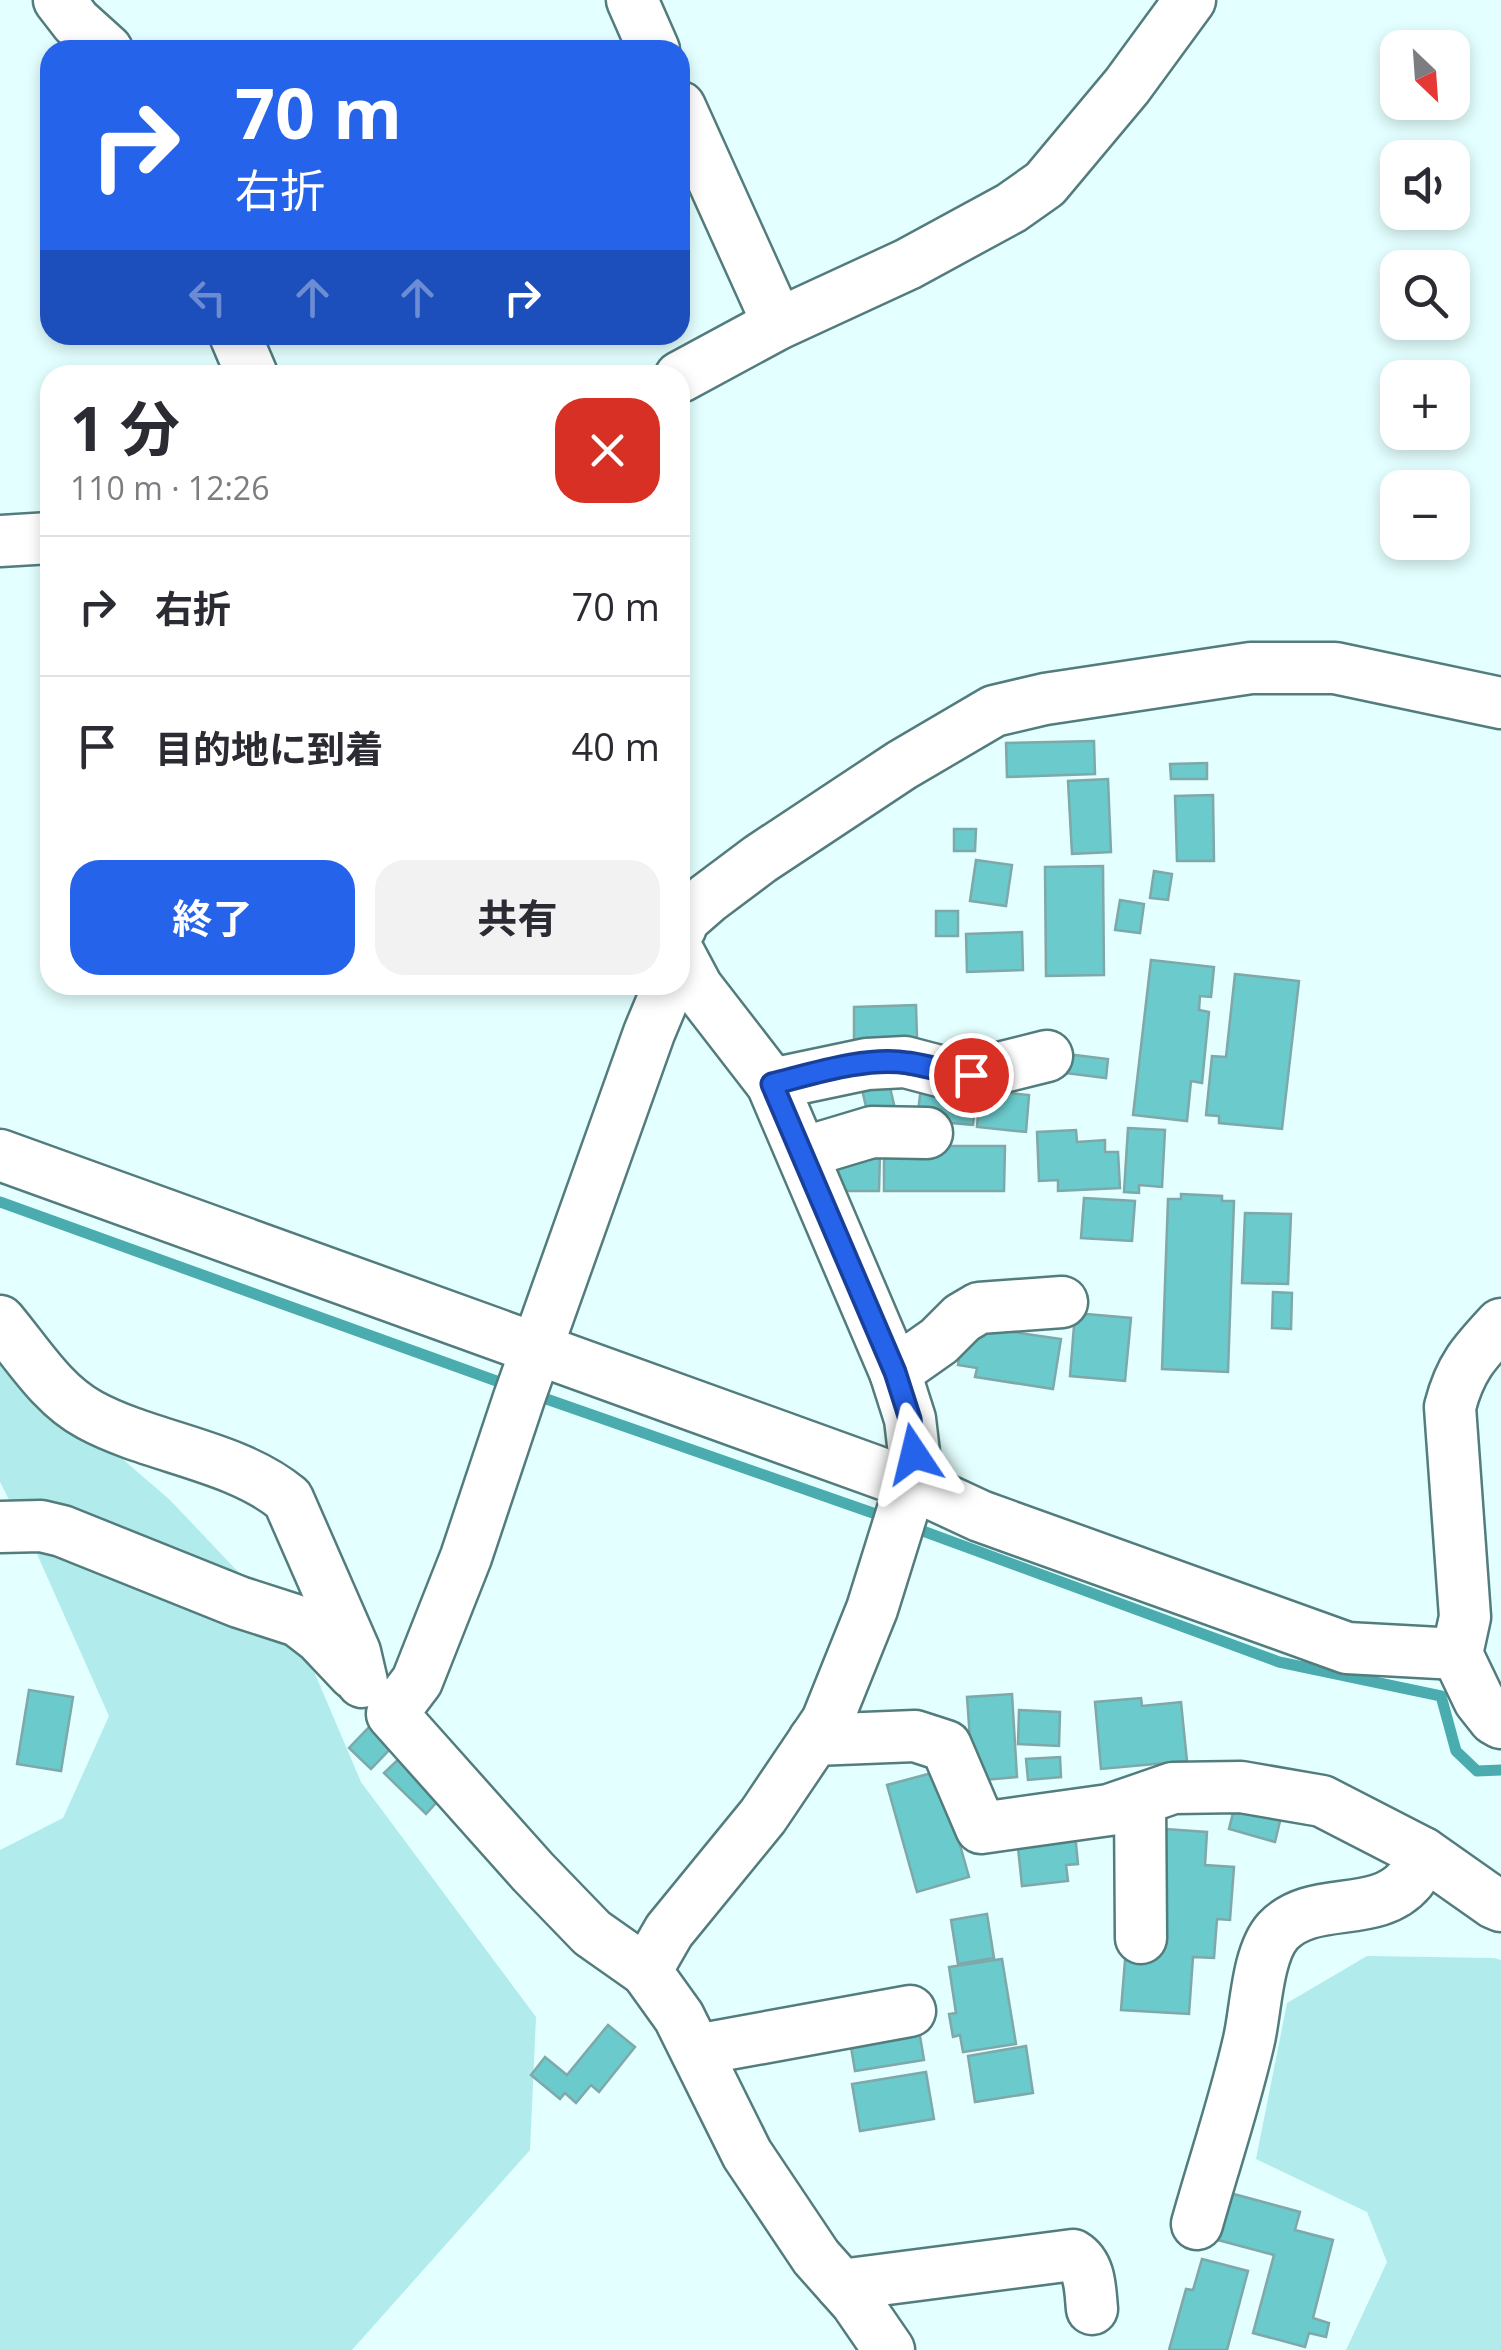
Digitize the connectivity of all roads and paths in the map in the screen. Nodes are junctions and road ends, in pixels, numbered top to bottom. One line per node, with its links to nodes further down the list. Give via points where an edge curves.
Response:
1 (58, 0): 4 (street)
2 (632, 0): 5 (street)
3 (1188, 1): 7 (street, via 1045,184 908,264)
4 (96, 40)
5 (650, 40)
6 (690, 129): 7 (street)
7 (778, 324): 8 (street)
8 (690, 372)
9 (40, 538): 10 (street)
10 (0, 540)
11 (1501, 704): 12 (street, via 1335,668 1251,668 994,711 760,859)
12 (690, 914)
13 (690, 973): 16 (street)
14 (665, 995): 24 (street)
15 (1047, 1056): 16 (street, via 971,1075 905,1062)
16 (772, 1084): 18 (street)
17 (927, 1134): 18 (street, via 872,1132)
18 (802, 1153): 23 (street)
19 (0, 1155): 24 (street)
20 (1062, 1302): 23 (street, via 979,1308)
21 (0, 1321): 28 (street, via 63,1398 88,1415 267,1482 288,1499)
22 (1501, 1324): 27 (street, via 1457,1380 1450,1407 1465,1617)
23 (895, 1372): 25 (street, via 914,1454)
24 (528, 1374): 25 (street); 28 (street, via 417,1681)
25 (902, 1512): 27 (street, via 980,1516 1348,1648); 30 (street, via 865,1625)
26 (0, 1527): 28 (street, via 62,1532 298,1621)
27 (1457, 1654): 29 (street, via 1479,1700)
28 (377, 1698): 35 (street, via 592,1933)
29 (1501, 1723)
30 (814, 1740): 31 (street, via 915,1736 946,1746 981,1828); 35 (street)
31 (1140, 1801): 32 (street, via 1173,1788 1224,1787 1306,1798); 34 (street)
32 (1423, 1852): 33 (street); 38 (street, via 1412,1878 1394,1894 1296,1917 1277,1932 1266,1953)
33 (1501, 1906)
34 (1141, 1938)
35 (646, 1971): 37 (street)
36 (910, 2010): 37 (street)
37 (696, 2050): 39 (street, via 747,2154)
38 (1197, 2224)
39 (841, 2285): 40 (street, via 1074,2255 1087,2274); 41 (street)
40 (1092, 2309)
41 (889, 2350)

